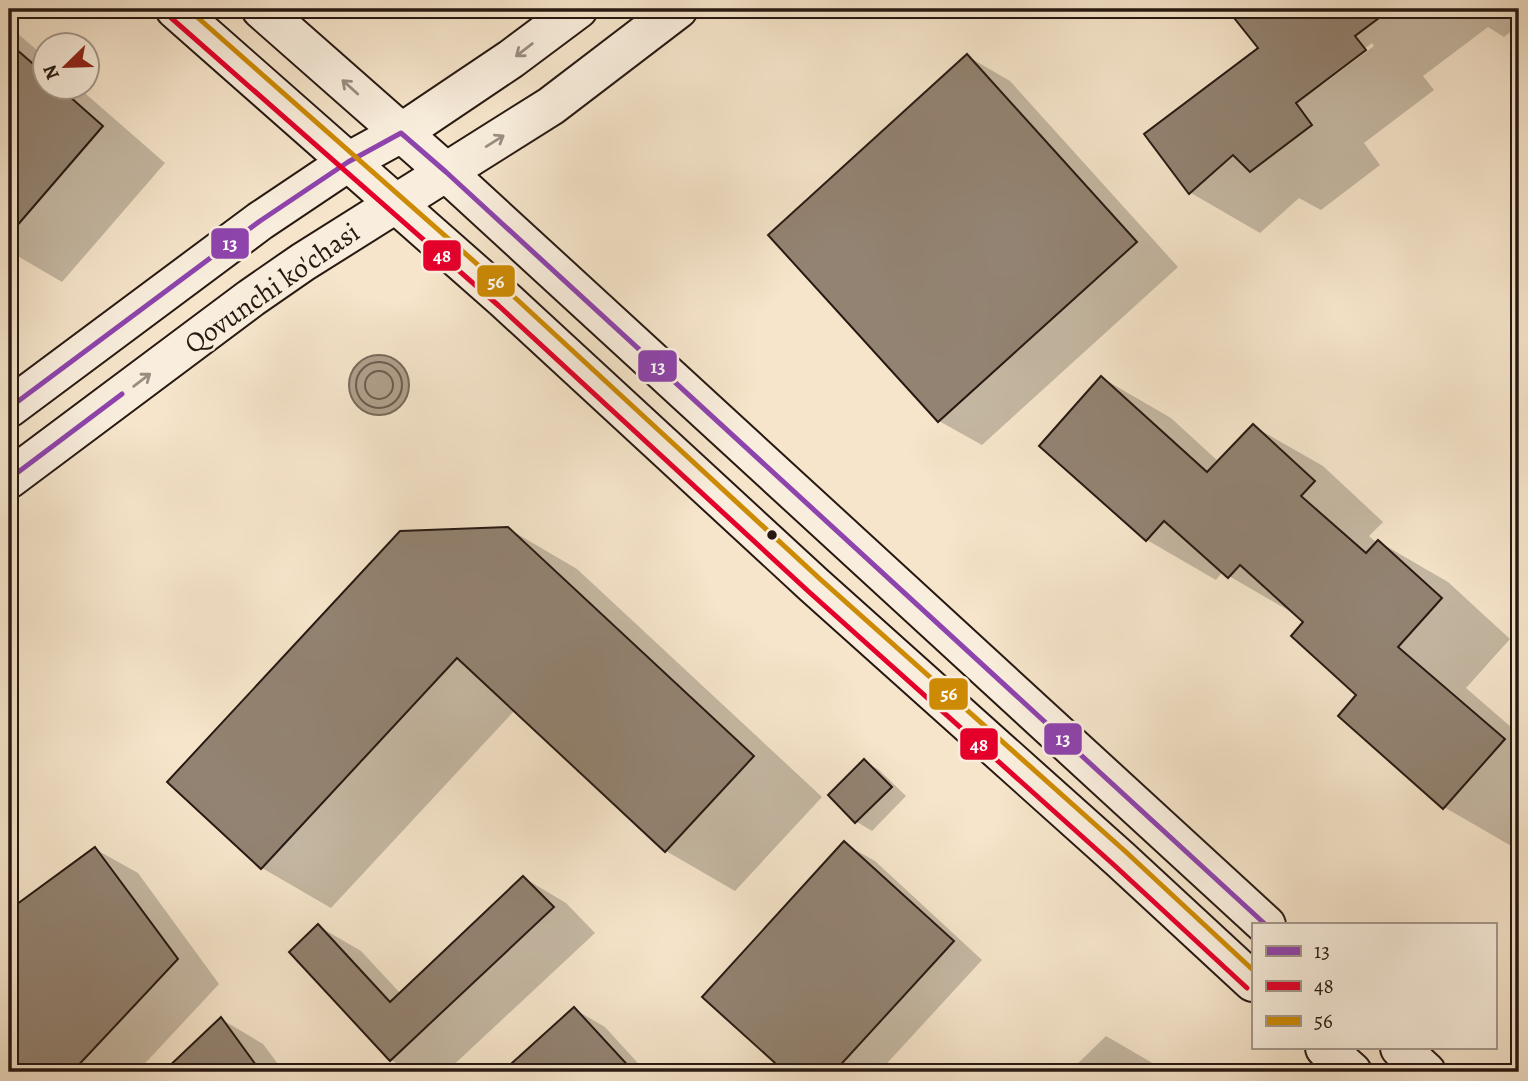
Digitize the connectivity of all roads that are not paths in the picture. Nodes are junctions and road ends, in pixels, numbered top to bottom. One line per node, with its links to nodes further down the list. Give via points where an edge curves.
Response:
1 (175, 9): 6 (main road)
2 (261, 9): 5 (main road, one-way to 2)
3 (578, 9): 5 (main road, Qovunchi ko'chasi, one-way to 5, via 512,60)
4 (678, 9): 7 (main road, Qovunchi ko'chasi, one-way to 4, via 551,106)
5 (401, 133): 6 (main road, Qovunchi ko'chasi); 7 (main road); 8 (main road)
6 (348, 162): 8 (main road); 9 (main road, Qovunchi ko'chasi, via 260,221)
7 (446, 172): 8 (main road, Qovunchi ko'chasi); 11 (main road)
8 (396, 204): 10 (main road, Qovunchi ko'chasi, one-way to 8, via 262,290); 12 (main road)
9 (9, 408)
10 (9, 479)
11 (1264, 923)
12 (1252, 981)
13 (1327, 1050): 15 (main road)
14 (1402, 1050): 16 (main road)
15 (1352, 1072)
16 (1426, 1072)

